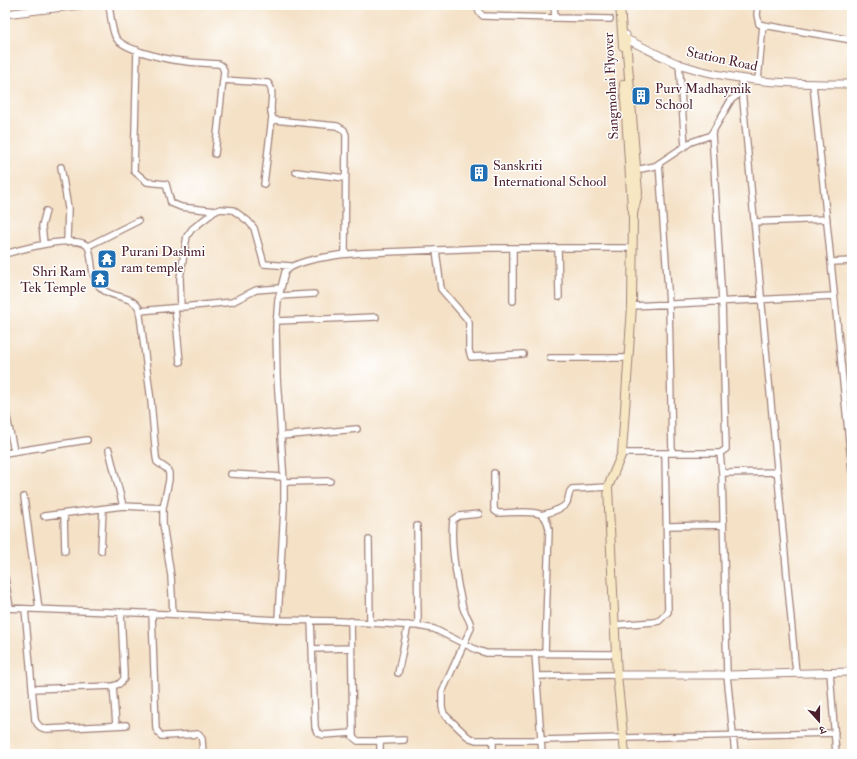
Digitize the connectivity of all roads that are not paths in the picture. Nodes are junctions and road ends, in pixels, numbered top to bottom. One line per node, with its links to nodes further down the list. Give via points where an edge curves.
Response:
1 (80, 5): 7 (street)
2 (109, 5): 13 (street, via 117,39)
3 (478, 5): 8 (street, via 483,16)
4 (554, 5): 8 (street)
5 (621, 5): 11 (main road, Sangmohai Flyover)
6 (758, 5): 10 (street, via 757,20)
7 (5, 14)
8 (555, 18): 9 (street)
9 (610, 19)
10 (763, 25): 12 (street); 17 (street)
11 (624, 39): 14 (street, Station Road); 27 (main road); 33 (main road, Sangmohai Flyover, via 626,119)
12 (852, 40)
13 (137, 50): 16 (street, via 181,61 219,64 224,72); 31 (street, via 134,171 148,182 166,184 171,203 181,207)
14 (679, 63): 15 (street, Station Road); 23 (street)
15 (741, 79): 17 (street, Station Road); 20 (street)
16 (223, 80): 21 (street, via 268,83 271,88); 24 (street)
17 (758, 80): 18 (street, Station Road)
18 (813, 84): 19 (street, Station Road); 34 (street)
19 (852, 84)
20 (742, 92): 22 (street, via 731,100); 36 (street)
21 (272, 117): 29 (street, via 277,121 341,128 346,135); 30 (street)
22 (712, 133): 23 (street); 56 (street)
23 (685, 146): 25 (street)
24 (215, 154)
25 (658, 164): 27 (street); 57 (street)
26 (61, 167): 37 (street, via 68,208)
27 (636, 170): 33 (main road, via 638,193)
28 (296, 172): 29 (street)
29 (345, 178): 45 (street)
30 (264, 184)
31 (216, 211): 48 (street, via 233,210 248,221 254,228 264,264); 60 (street, via 192,229 187,236 180,278)
32 (46, 212): 38 (street, via 42,226)
33 (633, 213): 42 (main road)
34 (827, 219): 36 (street); 47 (street)
35 (138, 221): 39 (street)
36 (754, 222): 54 (street)
37 (67, 242): 38 (street); 39 (street, via 85,243)
38 (44, 244): 44 (street)
39 (88, 246): 61 (street, via 92,272 99,286 104,292 132,300)
40 (513, 248): 41 (street); 43 (street); 55 (street)
41 (558, 248): 42 (street); 53 (street)
42 (633, 248): 58 (main road)
43 (436, 250): 45 (street); 64 (street, via 441,289 469,323 468,350 471,356)
44 (5, 254)
45 (345, 254): 48 (street)
46 (852, 261): 47 (street)
47 (832, 262): 52 (street)
48 (291, 266): 49 (street, via 285,272)
49 (281, 288): 51 (street); 60 (street, via 256,290 230,302)
50 (314, 294): 51 (street)
51 (279, 296): 63 (street)
52 (834, 296): 54 (street); 80 (street)
53 (559, 297)
54 (761, 299): 56 (street); 79 (street)
55 (513, 301)
56 (722, 301): 57 (street); 78 (street, via 726,446)
57 (670, 304): 58 (street); 77 (street)
58 (632, 306): 66 (main road)
59 (175, 308): 60 (street); 61 (street); 67 (street)
60 (181, 308)
61 (140, 312): 89 (street, via 156,457 157,462 169,473)
62 (376, 317): 63 (street)
63 (276, 321): 70 (street)
64 (523, 354)
65 (550, 358): 66 (street)
66 (629, 358): 75 (main road)
67 (180, 362)
68 (5, 408): 73 (street)
69 (357, 429): 70 (street)
70 (281, 436): 84 (street)
71 (87, 440): 73 (street)
72 (109, 450): 88 (street)
73 (14, 451): 74 (street)
74 (5, 453)
75 (622, 453): 76 (street); 86 (main road)
76 (665, 453): 77 (street); 97 (street)
77 (672, 453): 78 (street)
78 (720, 453): 83 (street)
79 (777, 472): 83 (street); 124 (street)
80 (852, 472)
81 (494, 473): 93 (street, via 495,511)
82 (231, 474): 84 (street)
83 (722, 474): 95 (street)
84 (283, 480): 85 (street); 108 (street)
85 (330, 481)
86 (608, 487): 93 (street, via 572,489 567,504); 113 (main road)
87 (24, 497): 104 (street)
88 (123, 506): 89 (street); 90 (street)
89 (163, 508): 107 (street, via 163,534 170,567)
90 (103, 509): 91 (street); 100 (street)
91 (64, 514): 94 (street); 99 (street)
92 (480, 514): 115 (street, via 459,516 453,520 456,575 463,610 471,625)
93 (542, 515): 119 (street, via 547,520 549,529)
94 (44, 516)
95 (722, 525): 97 (street); 127 (street)
96 (417, 526): 114 (street)
97 (666, 526): 113 (street, via 668,612 659,621)
98 (369, 540): 111 (street)
99 (65, 551)
100 (101, 551)
101 (5, 578): 102 (street)
102 (7, 608): 103 (street)
103 (25, 609): 104 (street); 129 (street)
104 (40, 609): 105 (street)
105 (122, 612): 106 (street); 128 (street, via 124,679)
106 (152, 613): 107 (street); 140 (street, via 156,729 161,736 199,734)
107 (173, 614): 108 (street)
108 (278, 620): 109 (street)
109 (311, 620): 110 (street); 117 (street)
110 (351, 622): 111 (street); 116 (street)
111 (370, 622): 112 (street)
112 (408, 625): 114 (street); 123 (street)
113 (615, 625): 120 (main road)
114 (418, 626): 115 (street, via 434,629)
115 (464, 644): 118 (street, via 486,653); 137 (street, via 442,692 444,714 470,738)
116 (351, 648): 117 (street); 132 (street)
117 (312, 649): 132 (street, via 317,732 323,735)
118 (535, 653): 119 (street); 126 (street)
119 (545, 653): 120 (street)
120 (616, 654): 125 (main road)
121 (830, 672): 122 (street); 124 (street); 133 (street)
122 (852, 672)
123 (398, 673)
124 (796, 673): 127 (street)
125 (616, 675): 126 (street); 127 (street); 135 (main road)
126 (537, 676): 138 (street)
127 (727, 676): 134 (street)
128 (113, 686): 129 (street); 130 (street)
129 (32, 689): 130 (street, via 35,720 42,729)
130 (116, 725): 131 (street)
131 (126, 725)
132 (352, 733): 139 (street, via 358,741)
133 (835, 733): 134 (street); 146 (street)
134 (733, 735): 135 (street); 145 (street)
135 (624, 738): 138 (street); 144 (main road)
136 (404, 740): 139 (street)
137 (493, 740): 138 (street); 142 (street)
138 (541, 740): 143 (street)
139 (380, 741): 141 (street)
140 (203, 754)
141 (380, 754)
142 (493, 754)
143 (542, 754)
144 (625, 754)
145 (735, 754)
146 (836, 754)

